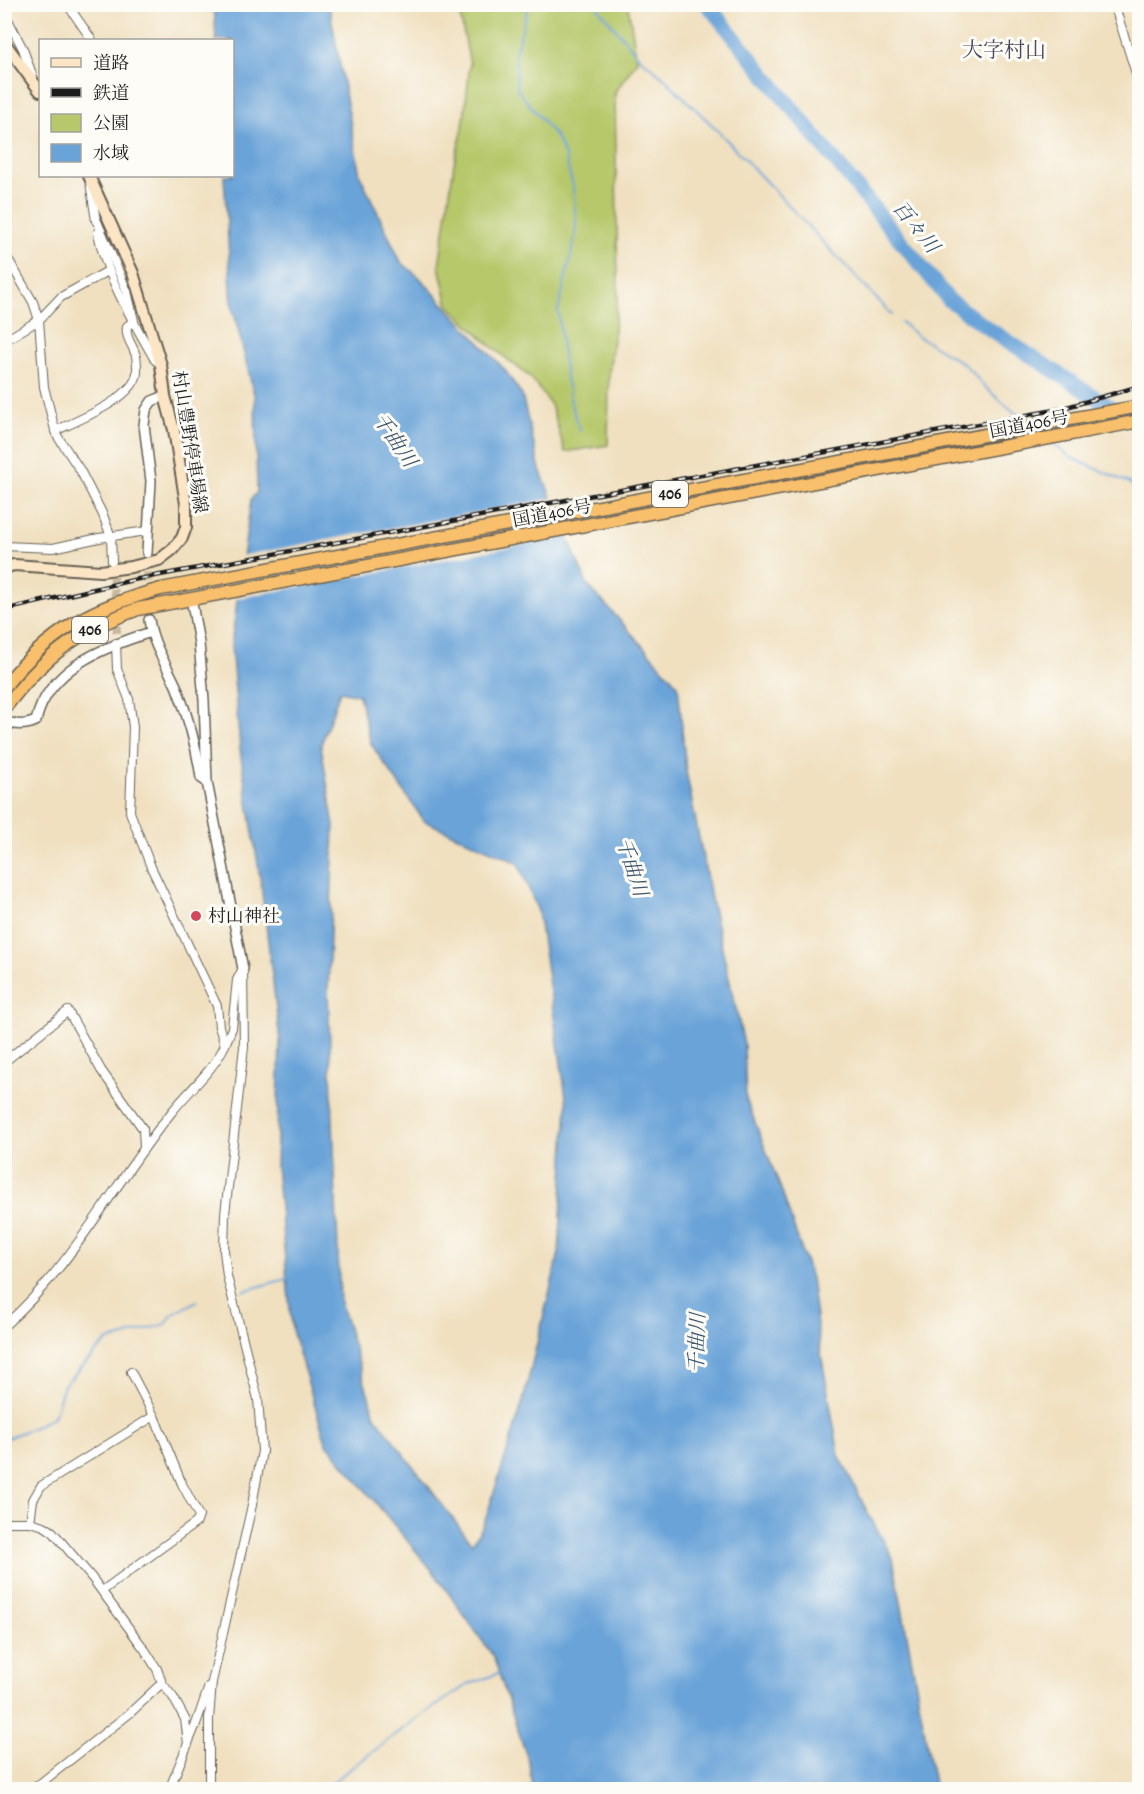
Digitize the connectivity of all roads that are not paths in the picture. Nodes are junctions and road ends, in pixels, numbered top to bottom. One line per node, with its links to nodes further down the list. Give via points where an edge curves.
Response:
1 (68, 4): 4 (street)
2 (1114, 4): 7 (street)
3 (4, 12): 6 (street, via 24,49)
4 (91, 39)
5 (4, 42): 6 (main road)
6 (34, 81): 8 (main road)
7 (1140, 86)
8 (39, 89)
9 (89, 177): 11 (street)
10 (89, 177): 17 (main road, 村山豊野停車場線, via 136,280)
11 (96, 219): 13 (street); 15 (street, via 127,291)
12 (4, 252): 14 (street)
13 (108, 271): 14 (street, via 62,297); 15 (street)
14 (39, 320): 16 (street); 21 (street, via 44,387)
15 (134, 321): 17 (street); 21 (street, via 126,330 136,355 134,383 105,407)
16 (4, 341)
17 (161, 365): 18 (main road, 村山豊野停車場線)
18 (165, 396): 22 (street, via 152,401 146,410 144,432 151,481); 27 (main road, 村山豊野停車場線, via 186,504 186,527 172,550 159,560 111,570 14,565)
19 (1140, 406): 33 (highway, 国道406号 / 406, via 200,580 138,595 74,623 36,651)
20 (1140, 422): 28 (highway, 国道406号 / 406)
21 (56, 432): 23 (street, via 80,470)
22 (147, 531): 23 (street); 25 (street)
23 (111, 537): 24 (street, via 53,548); 26 (street)
24 (4, 546)
25 (147, 553)
26 (112, 561)
27 (4, 568)
28 (196, 597): 34 (highway, 国道406号 / 406, via 138,609 79,637 50,657); 36 (street)
29 (149, 620): 30 (street)
30 (151, 632): 32 (street); 36 (street, via 176,688 201,778)
31 (117, 633): 32 (street)
32 (116, 643): 35 (street, via 61,677 48,692 36,721 15,724); 38 (street, via 117,669 129,699 134,728 130,812 151,867 217,1006)
33 (4, 687)
34 (4, 709)
35 (4, 720)
36 (207, 782): 37 (street)
37 (243, 969): 38 (street, via 237,980 232,1028); 47 (street, via 244,1047 224,1251 258,1398 262,1451)
38 (225, 1045): 40 (street, via 219,1059)
39 (4, 1062): 40 (street, via 68,1011 101,1070 143,1129)
40 (144, 1149): 41 (street, via 53,1277)
41 (4, 1326)
42 (131, 1372): 43 (street)
43 (154, 1416): 45 (street, via 41,1486 33,1500); 46 (street, via 199,1516 197,1522)
44 (4, 1522): 45 (street)
45 (30, 1522): 46 (street, via 53,1532)
46 (102, 1591): 48 (street, via 146,1650)
47 (212, 1682): 49 (street); 52 (street)
48 (162, 1683): 49 (street, via 185,1719); 50 (street)
49 (188, 1744): 51 (street)
50 (32, 1790)
51 (169, 1790)
52 (209, 1790)

